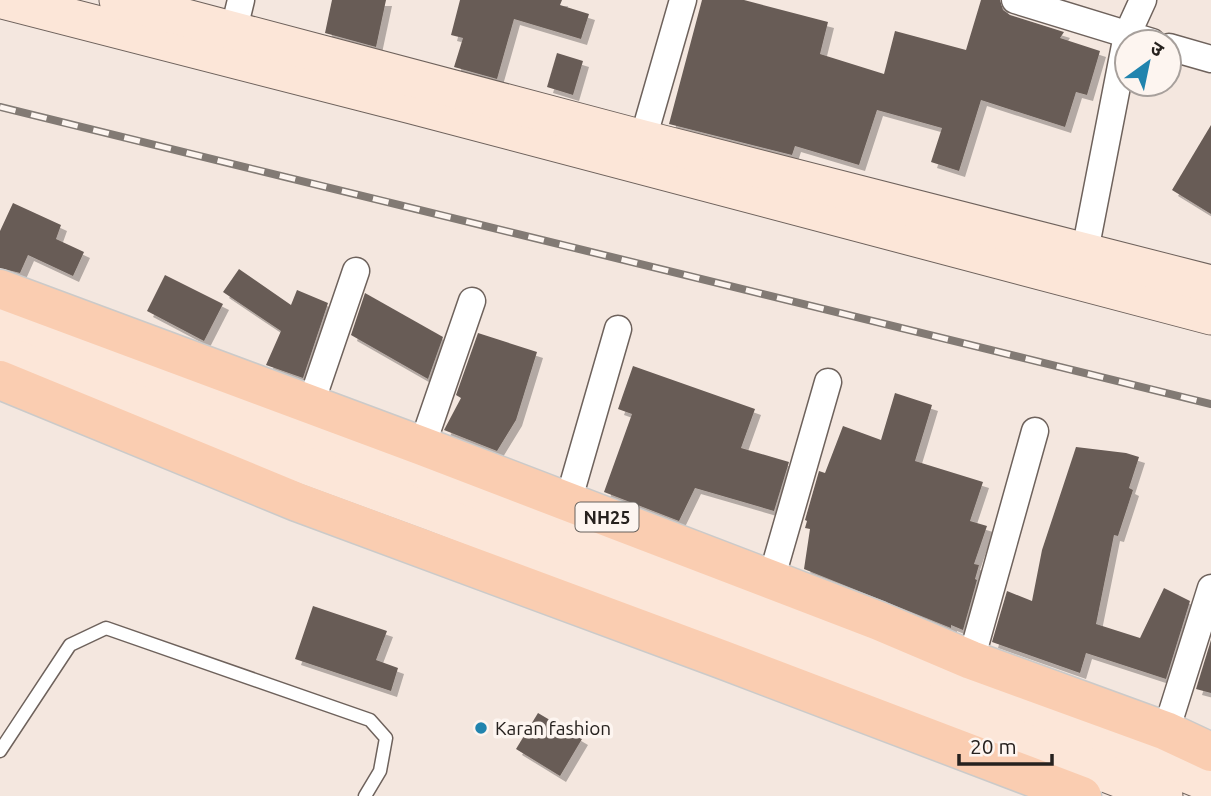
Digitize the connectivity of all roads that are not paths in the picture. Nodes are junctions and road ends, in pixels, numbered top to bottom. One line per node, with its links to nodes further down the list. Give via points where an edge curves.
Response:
1 (2, 0): 18 (street)
2 (118, 0): 6 (street)
3 (683, 0): 12 (street)
4 (1015, 0): 8 (street)
5 (1143, 0): 7 (street)
6 (237, 15): 12 (street)
7 (1140, 28)
8 (1113, 30)
9 (1183, 51): 10 (street)
10 (1211, 60)
11 (1124, 98): 13 (street)
12 (643, 139): 13 (street)
13 (1085, 251): 15 (street)
14 (356, 271): 24 (street)
15 (1211, 284)
16 (0, 289): 24 (main road, NH25)
17 (472, 301): 26 (street)
18 (1211, 316)
19 (0, 317): 34 (street, via 710,581)
20 (618, 329): 27 (street)
21 (0, 353): 37 (street, via 432,512)
22 (0, 380): 36 (main road, via 297,502)
23 (828, 382): 28 (street)
24 (310, 406): 26 (main road, NH25)
25 (1035, 431): 30 (street)
26 (422, 446): 27 (main road, NH25)
27 (568, 502): 28 (main road, NH25)
28 (771, 580): 30 (main road, NH25)
29 (1211, 588): 31 (street)
30 (971, 660): 31 (main road, NH25)
31 (1166, 730): 33 (main road, NH25)
32 (0, 751): 35 (lane, via 70,645 106,628 370,720 386,738 380,771)
33 (1211, 752)
34 (1211, 784)
35 (365, 796)
36 (1082, 796)
37 (1164, 796)

